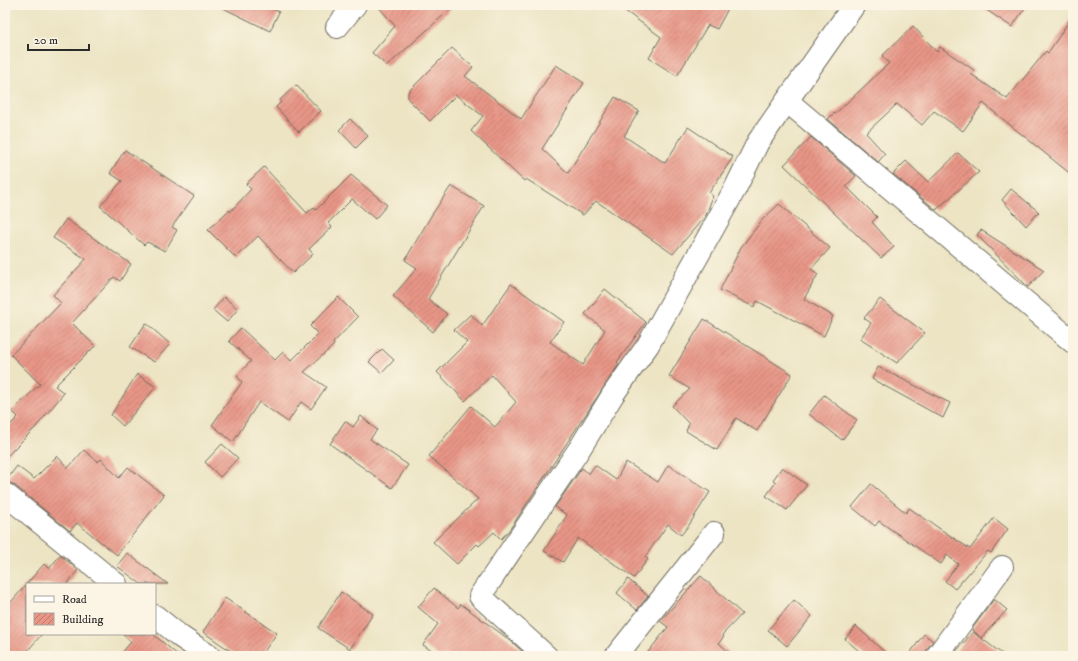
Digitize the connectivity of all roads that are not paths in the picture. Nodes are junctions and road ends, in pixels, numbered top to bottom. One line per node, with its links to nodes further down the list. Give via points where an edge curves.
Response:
1 (355, 5): 3 (street)
2 (854, 5): 4 (street)
3 (337, 27)
4 (787, 101): 5 (street); 12 (street, via 758,142 735,189 648,345 480,596)
5 (1073, 342)
6 (5, 494): 9 (street)
7 (714, 533): 13 (street)
8 (1002, 567): 14 (street)
9 (115, 583)
10 (156, 617): 11 (street)
11 (209, 656)
12 (546, 656)
13 (616, 656)
14 (937, 656)

